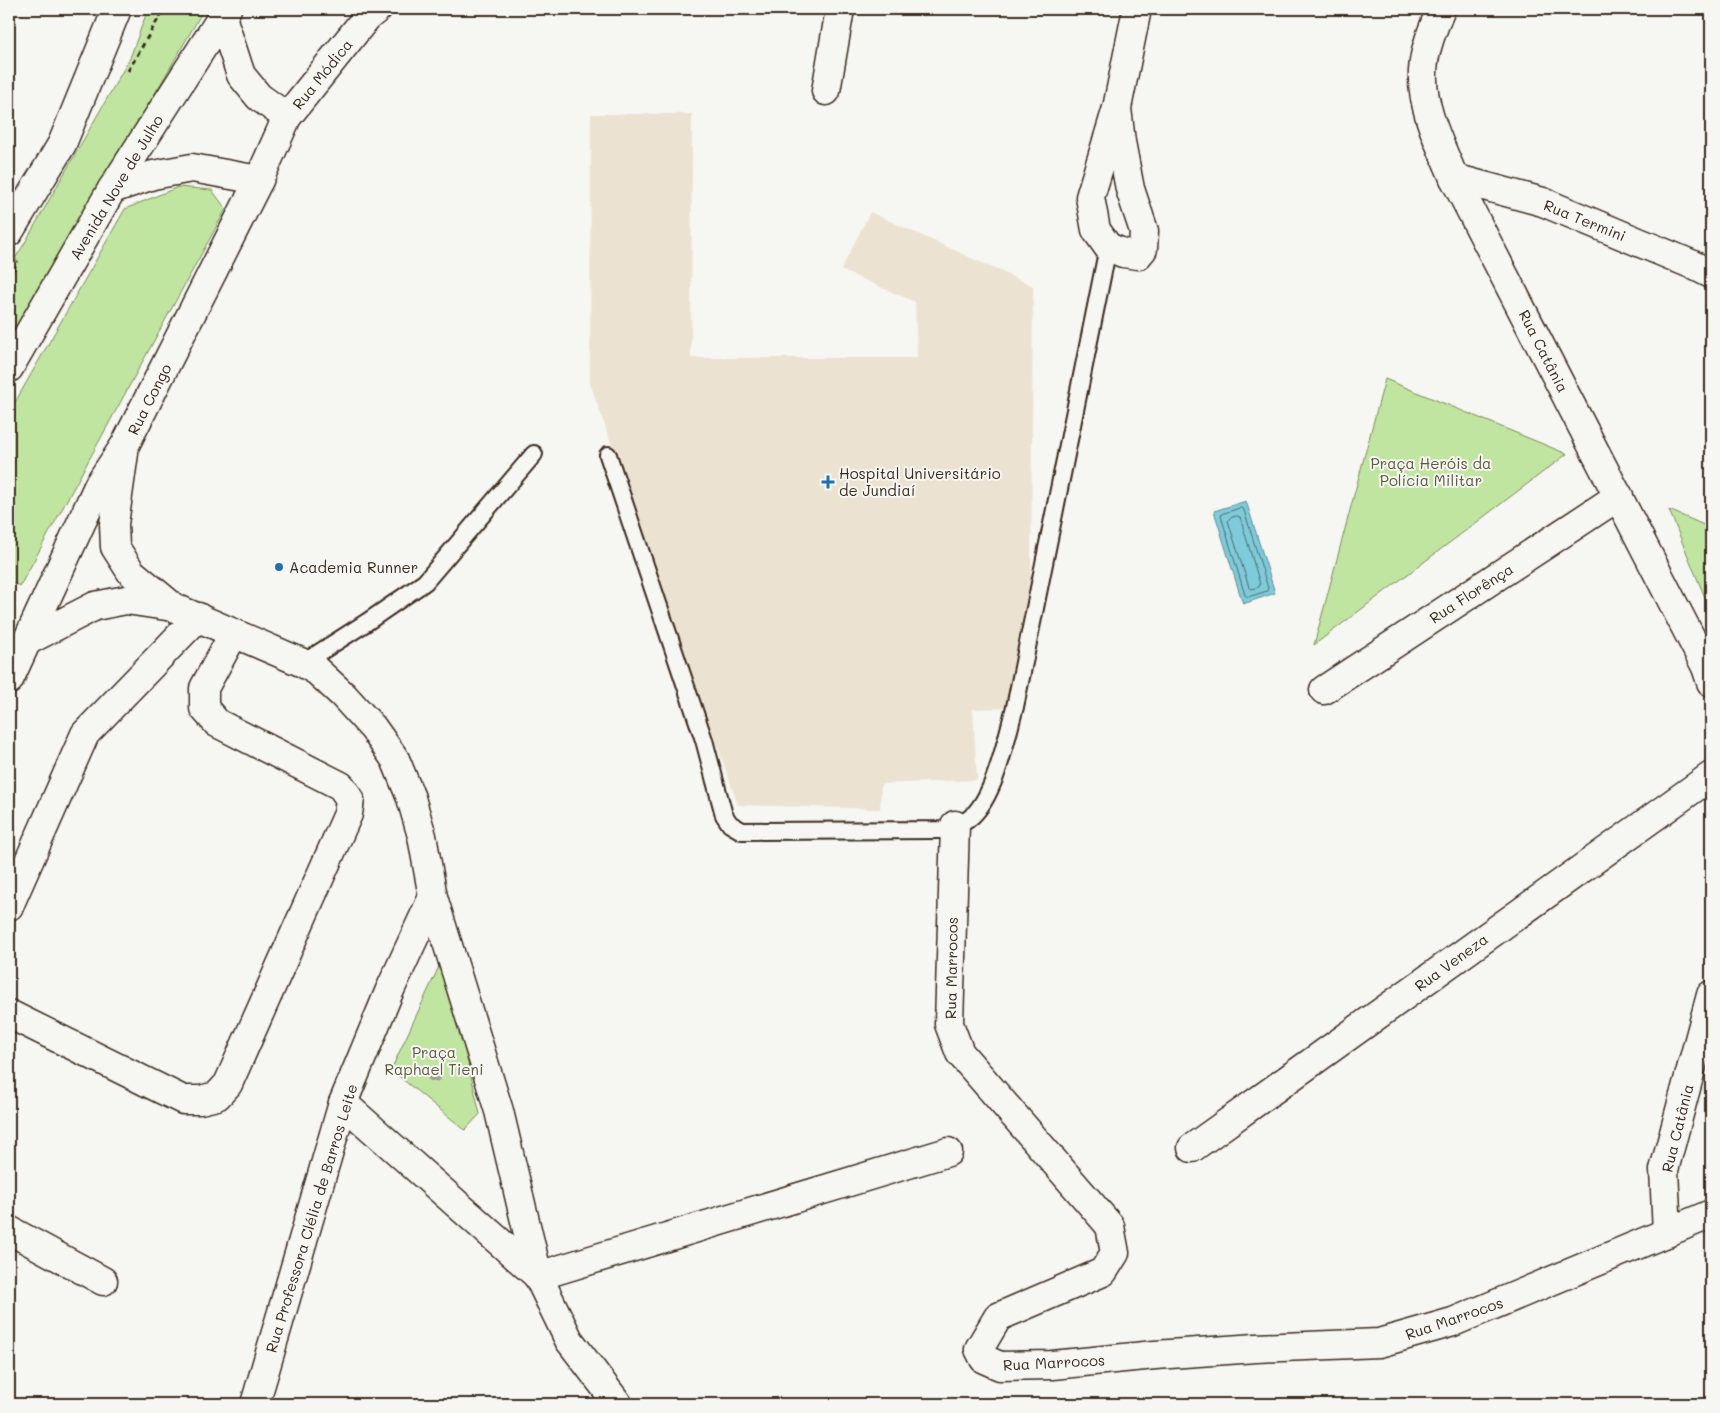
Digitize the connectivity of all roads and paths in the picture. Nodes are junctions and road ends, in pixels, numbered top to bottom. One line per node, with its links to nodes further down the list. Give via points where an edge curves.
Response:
1 (117, 9): 13 (street, via 62,144)
2 (377, 9): 9 (street, Rua Módica, via 367,17)
3 (840, 9): 7 (street)
4 (1137, 9): 8 (street)
5 (1441, 9): 10 (street, Rua Catânia, via 1428,46 1423,71 1424,94 1431,123)
6 (224, 13): 9 (street, via 241,75 259,96); 12 (street, Avenida Nove de Julho)
7 (826, 91)
8 (1117, 108): 14 (street, via 1090,197 1096,230); 14 (street, via 1130,189 1144,231 1144,241 1138,255 1123,254)
9 (287, 117): 11 (street, Rua Congo)
10 (1454, 178): 15 (street, Rua Termini, via 1543,202); 20 (street, Rua Catânia)
11 (259, 180): 12 (street, via 192,168 153,175); 17 (street, Rua Congo)
12 (112, 189): 16 (street, Avenida Nove de Julho)
13 (9, 232)
14 (1108, 247): 30 (lane, via 1012,716 994,782 982,804 966,821)
15 (1711, 274)
16 (9, 368)
17 (126, 445): 21 (street, via 114,524 115,547 131,572); 24 (street, Rua Congo, via 99,484)
18 (534, 454): 25 (lane, via 425,582)
19 (608, 455): 30 (lane, via 704,740 724,815 730,824 742,831 942,830)
20 (1619, 496): 27 (street, Rua Catânia); 28 (street, Rua Florênça)
21 (173, 607): 22 (street); 24 (street, via 126,600 95,606)
22 (198, 617): 23 (street); 32 (street, via 86,734)
23 (234, 633): 25 (street); 34 (street, via 204,688 204,708 217,723 341,786 350,799 348,814 228,1084 217,1096 183,1100)
24 (26, 642): 26 (street, Rua Congo)
25 (303, 663): 31 (street, via 343,695 395,759 412,798)
26 (9, 680)
27 (1711, 682)
28 (1324, 690)
29 (1711, 776): 36 (street, Rua Veneza)
30 (955, 825): 40 (street, Rua Marrocos, via 949,1024 960,1053 1110,1226 1115,1253 1103,1272 998,1317 979,1349 984,1359 1000,1366 1043,1365 1256,1348 1379,1343 1452,1322)
31 (433, 897): 35 (street, Rua Professora Clélia de Barros Leite); 41 (street, via 499,1111)
32 (10, 899)
33 (1711, 995): 40 (street, Rua Catânia, via 1664,1170)
34 (9, 1014)
35 (343, 1102): 41 (street); 43 (street, Rua Professora Clélia de Barros Leite)
36 (1192, 1148)
37 (948, 1152): 41 (street)
38 (1711, 1214): 40 (street, Rua Marrocos)
39 (9, 1230): 42 (street)
40 (1667, 1233)
41 (538, 1276): 44 (street, via 569,1340)
42 (103, 1281)
43 (255, 1404)
44 (618, 1404)

